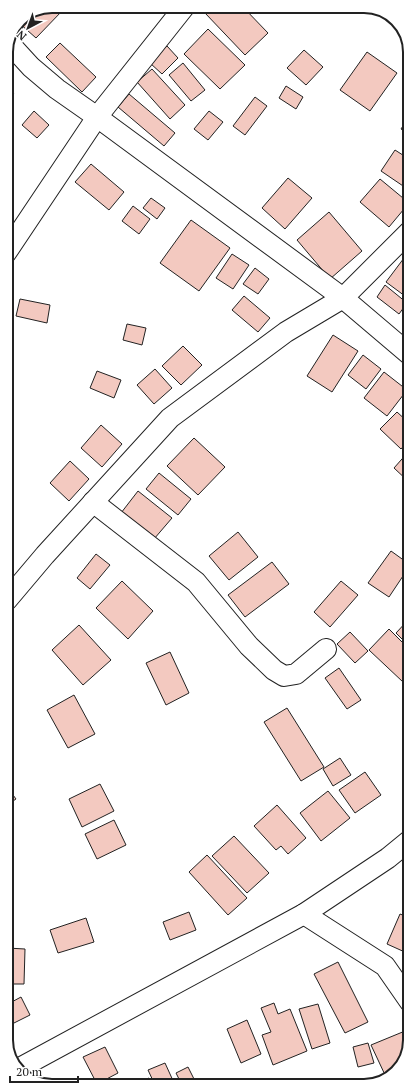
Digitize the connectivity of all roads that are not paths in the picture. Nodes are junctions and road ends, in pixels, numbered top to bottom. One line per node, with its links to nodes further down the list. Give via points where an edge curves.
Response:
1 (179, 13): 3 (street)
2 (13, 48): 3 (street, via 57,89)
3 (97, 117): 5 (street); 6 (street)
4 (403, 238): 6 (street)
5 (13, 243)
6 (343, 298): 7 (street); 8 (street, via 286,332 170,418)
7 (403, 349)
8 (93, 502): 9 (street); 10 (street, via 196,582 249,646 274,670 284,676 296,674)
9 (13, 593)
10 (326, 649)
11 (403, 846): 12 (street)
12 (304, 914): 13 (street, via 385,966); 14 (street)
13 (403, 992)
14 (23, 1066)

